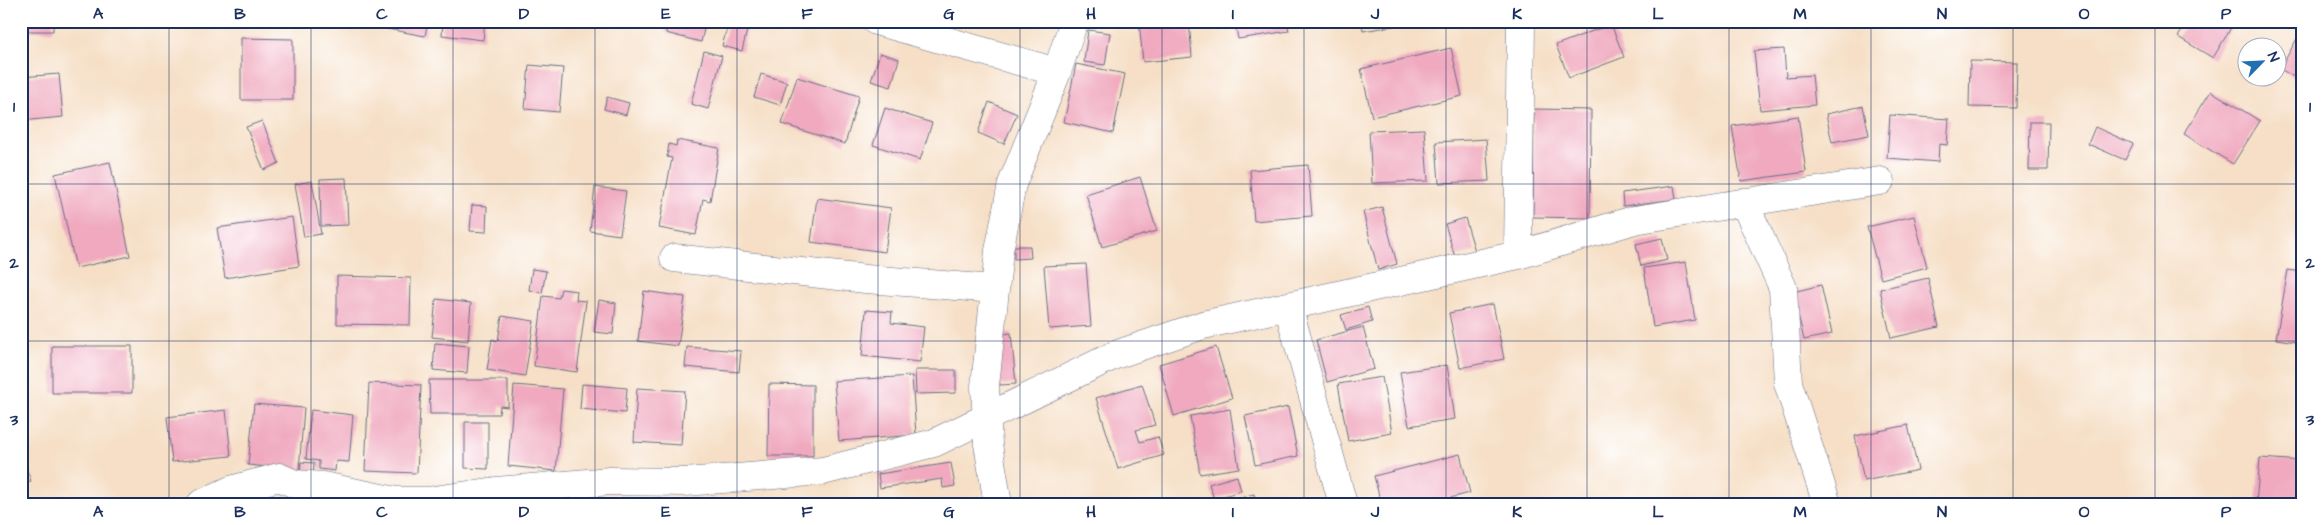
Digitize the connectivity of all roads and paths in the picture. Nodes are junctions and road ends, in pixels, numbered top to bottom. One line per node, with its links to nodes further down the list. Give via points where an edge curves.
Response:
1 (876, 21): 4 (street)
2 (1074, 21): 4 (street)
3 (1521, 21): 7 (street)
4 (1057, 72): 9 (street, via 1012,184)
5 (1880, 181): 6 (street)
6 (1744, 202): 7 (street, via 1634,220); 15 (street, via 1783,288 1788,384)
7 (1518, 255): 10 (street)
8 (674, 258): 9 (street)
9 (995, 289): 11 (street, via 985,386)
10 (1288, 306): 11 (street, via 1203,325 1115,355); 14 (street)
11 (987, 418): 12 (street, via 934,443 823,471 685,482 610,481 427,501 396,501 323,486 295,484 279,477 231,490); 13 (street)
12 (201, 504)
13 (998, 504)
14 (1343, 504)
15 (1827, 504)

